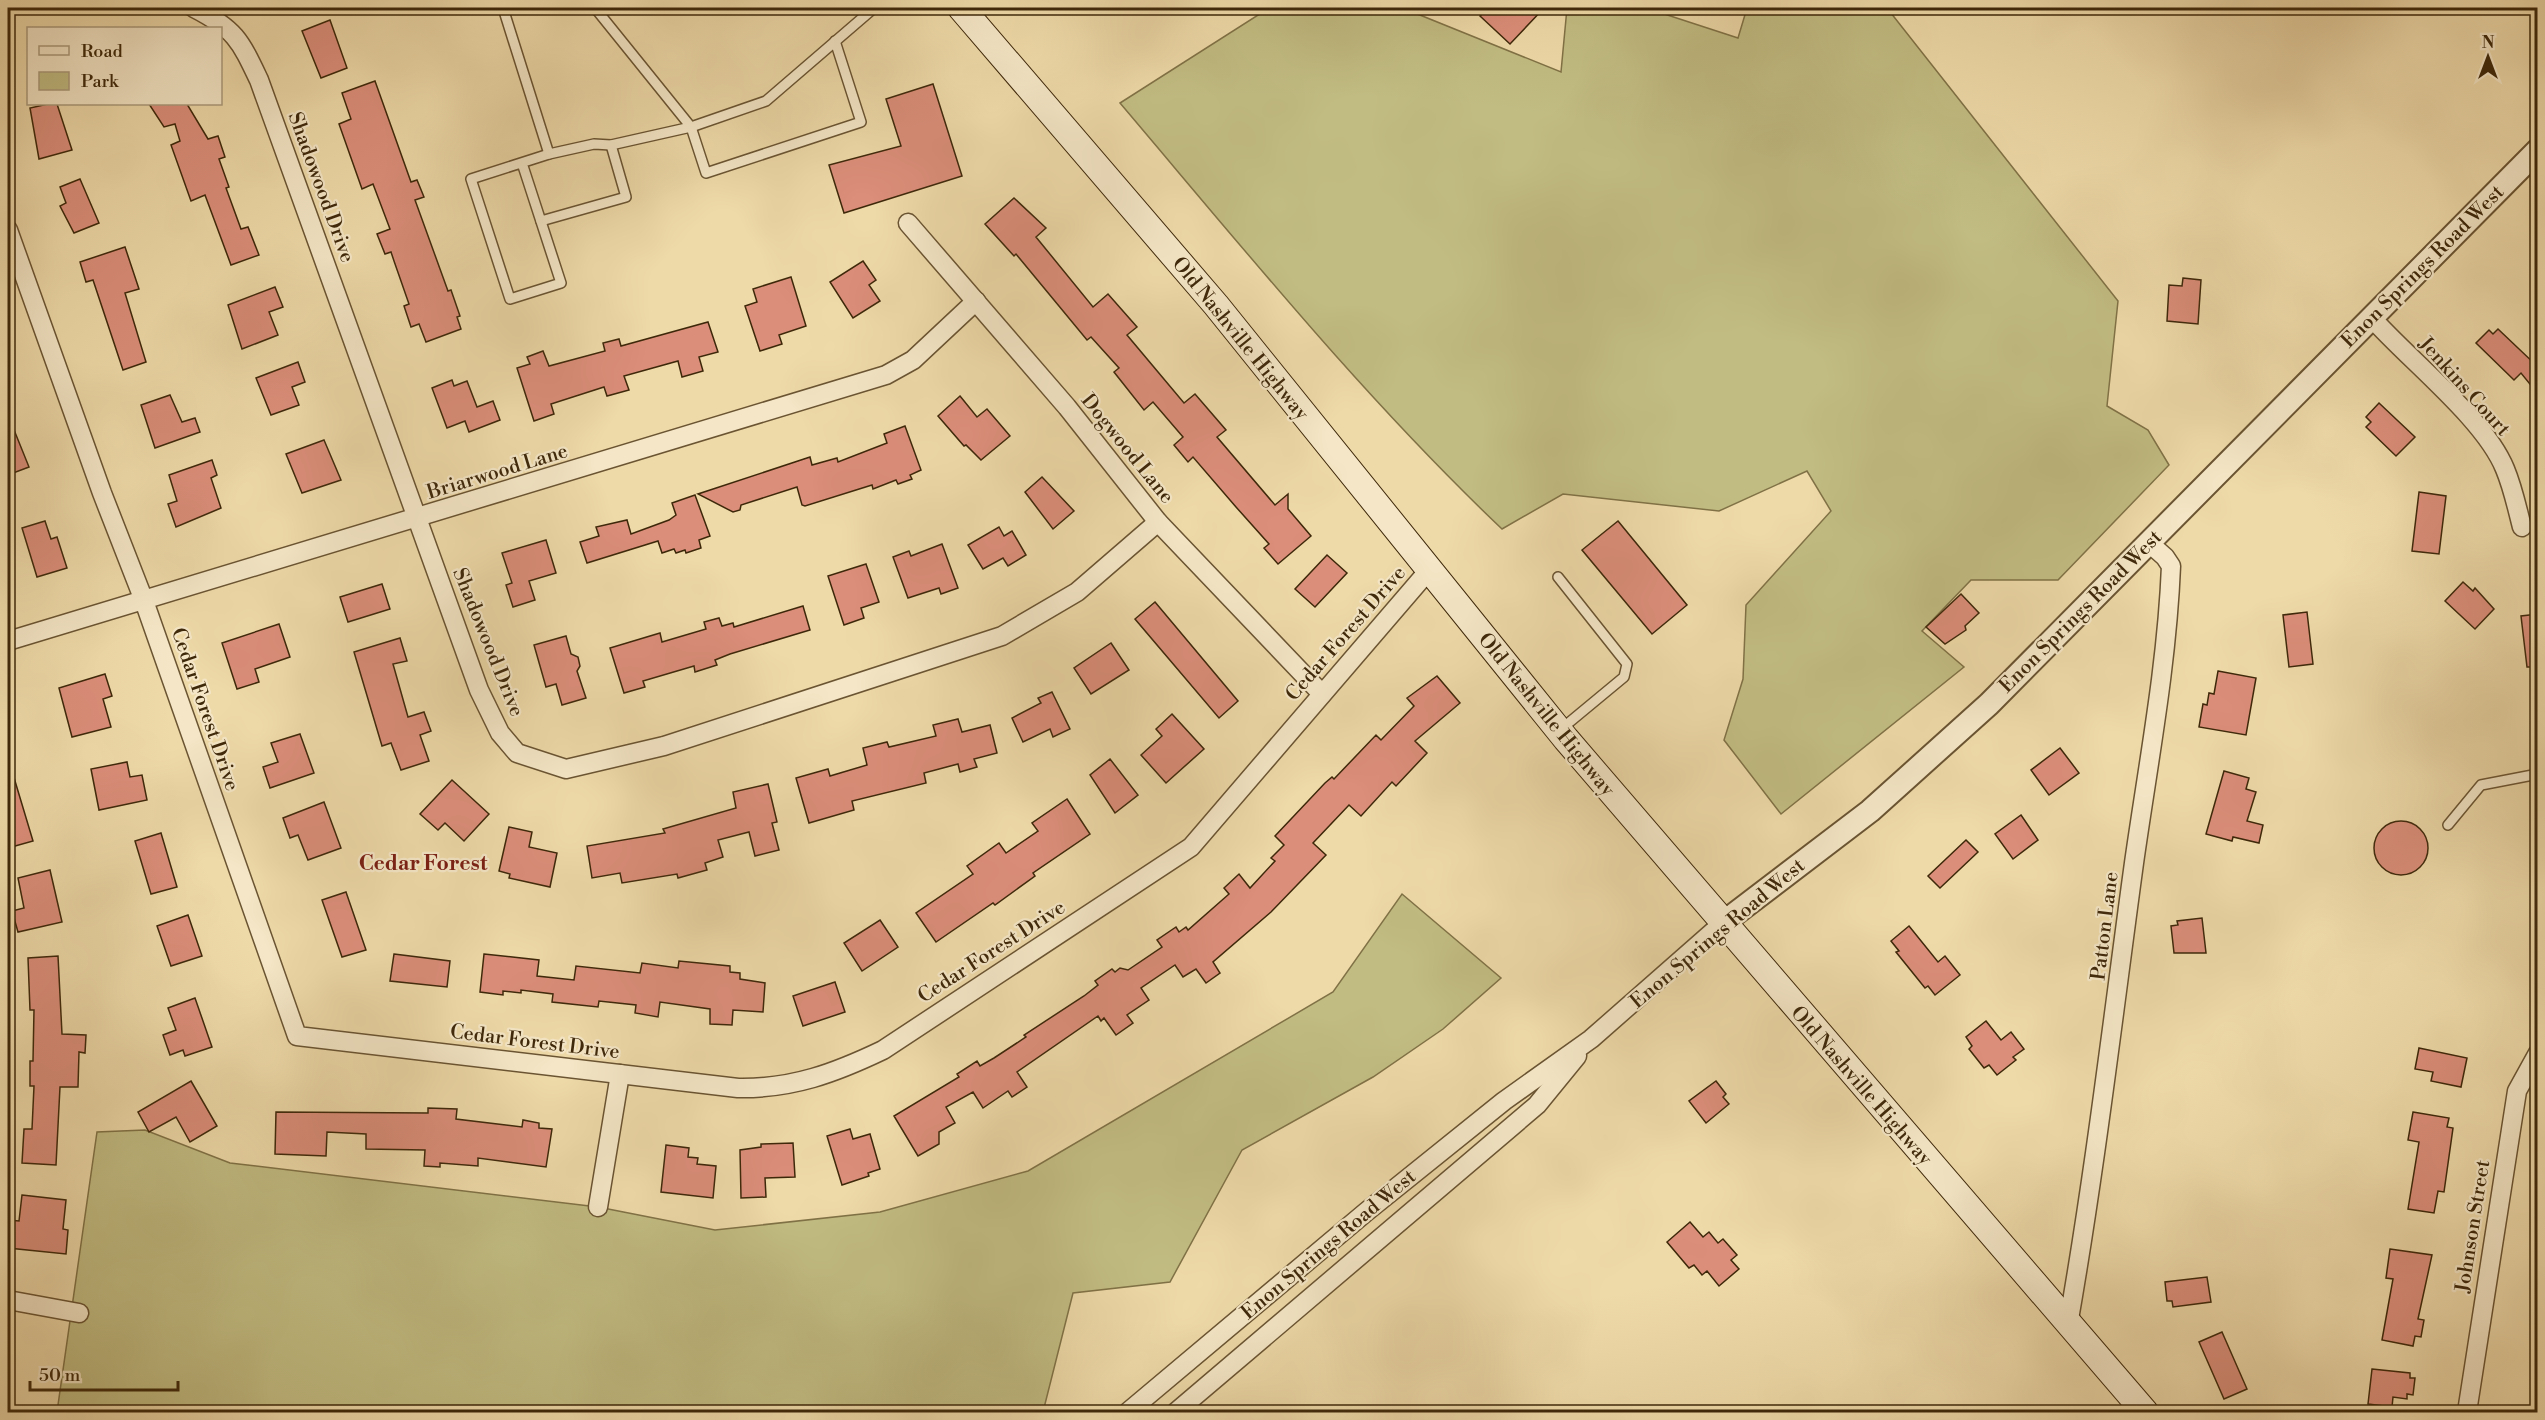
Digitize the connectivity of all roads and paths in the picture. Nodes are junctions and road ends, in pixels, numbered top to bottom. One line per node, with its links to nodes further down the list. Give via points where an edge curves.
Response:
1 (194, 8): 17 (street, Shadowood Drive, via 215,18 240,40 259,80)
2 (503, 8): 10 (lane)
3 (595, 8): 7 (lane)
4 (961, 8): 21 (main road, Old Nashville Highway, via 1216,305)
5 (870, 9): 6 (lane)
6 (835, 41): 7 (lane, via 766,100); 7 (lane, via 861,122 706,173)
7 (691, 127): 8 (lane)
8 (611, 145): 10 (lane, via 594,144); 12 (lane, via 626,196)
9 (2538, 150): 16 (street, Enon Springs Road West)
10 (549, 154): 11 (lane)
11 (522, 163): 12 (lane); 12 (lane, via 471,179 510,299 561,283)
12 (541, 221)
13 (908, 223): 15 (street, Dogwood Lane)
14 (8, 230): 23 (street, Cedar Forest Drive)
15 (976, 301): 17 (street, Briarwood Lane, via 913,360 886,375); 18 (street, Dogwood Lane)
16 (2372, 317): 19 (street, Jenkins Court, via 2491,444 2505,469); 20 (street, Enon Springs Road West)
17 (418, 519): 18 (street, Shadowood Drive, via 479,690 500,733 518,753 566,769 664,746 1002,636 1077,592); 23 (street, Briarwood Lane)
18 (1158, 522): 25 (street, Dogwood Lane)
19 (2522, 527)
20 (2148, 542): 29 (street, Enon Springs Road West, via 1989,704 1870,811); 36 (street, Patton Lane, via 2171,566 2163,673 2111,1051)
21 (1429, 570): 25 (street, Cedar Forest Drive); 26 (main road, Old Nashville Highway)
22 (1558, 577): 26 (lane, via 1627,664 1624,677)
23 (143, 598): 24 (street, Briarwood Lane); 32 (street, Cedar Forest Drive, via 297,1036)
24 (8, 641)
25 (1322, 694): 32 (street, Cedar Forest Drive, via 1191,847 883,1050 803,1083 766,1089)
26 (1559, 731): 29 (main road, Old Nashville Highway)
27 (2538, 774): 28 (lane, via 2481,785)
28 (2448, 825)
29 (1723, 923): 30 (street, Enon Springs Road West); 36 (main road, Old Nashville Highway)
30 (1591, 1039): 37 (street, Enon Springs Road West, via 1504,1101 1366,1212); 38 (street, Enon Springs Road West, via 1537,1105)
31 (2538, 1053): 40 (street, Johnson Street, via 2517,1091)
32 (620, 1074): 33 (street)
33 (598, 1207)
34 (8, 1300): 35 (street)
35 (80, 1313)
36 (2068, 1325): 39 (main road, Old Nashville Highway)
37 (1128, 1413)
38 (1176, 1413)
39 (2145, 1413)
40 (2467, 1413)

